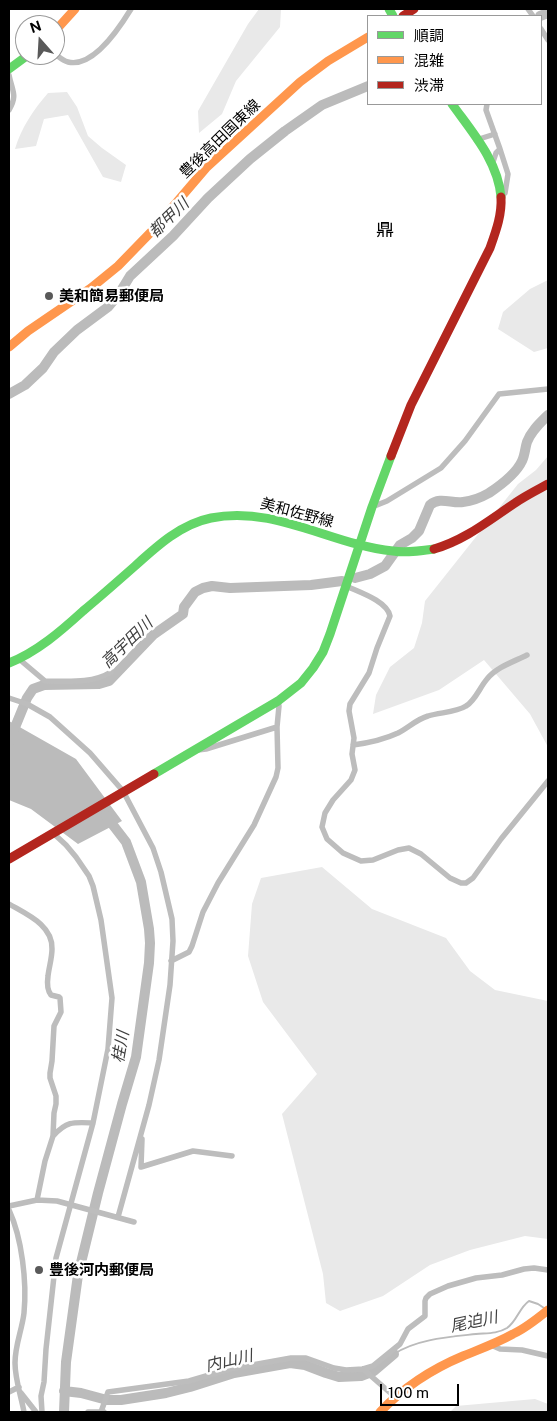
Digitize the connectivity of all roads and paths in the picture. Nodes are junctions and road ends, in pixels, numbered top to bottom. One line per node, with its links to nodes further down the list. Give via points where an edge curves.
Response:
1 (75, 9): 3 (street)
2 (131, 9): 5 (street, via 121,25 90,58)
3 (65, 20)
4 (367, 38): 15 (street, 豊後高田国東線, via 300,82 206,168 112,272)
5 (65, 61)
6 (9, 75): 9 (street, via 14,94)
7 (453, 105): 11 (street)
8 (487, 105): 10 (street)
9 (9, 110)
10 (495, 134): 11 (street); 12 (street)
11 (476, 140): 13 (street)
12 (500, 150): 13 (street); 14 (street, via 508,174)
13 (492, 165): 14 (street)
14 (502, 196): 18 (street, via 494,237 420,384)
15 (9, 347)
16 (548, 389): 18 (street, via 499,394 441,468)
17 (548, 484): 19 (street, 美和佐野線, via 459,540 424,551 400,553)
18 (372, 507): 19 (street)
19 (360, 545): 20 (street); 22 (street, 美和佐野線, via 264,516 238,514 204,520 163,541 55,636)
20 (346, 586): 26 (street, via 319,660 301,683); 28 (street, via 381,603 390,615 369,673 350,704)
21 (527, 656): 28 (street, via 492,674 468,705 426,716 386,738)
22 (19, 659): 23 (street, 美和佐野線); 24 (street, via 45,681 89,680)
23 (9, 663)
24 (111, 672)
25 (9, 698): 31 (street, via 50,717 90,753)
26 (278, 701): 27 (street); 29 (street)
27 (277, 727): 29 (street, via 206,749); 35 (street, via 276,778 254,825 203,912 192,946 188,952)
28 (353, 745): 30 (street, via 354,776 325,813 322,827 326,839 343,853 361,861 409,848 461,883 474,878 500,839)
29 (196, 749): 31 (street)
30 (548, 781)
31 (122, 792): 32 (street); 35 (street, via 150,841 161,872 172,919)
32 (54, 832): 33 (street); 36 (street, via 76,857 93,886 112,998 108,1049)
33 (9, 859)
34 (9, 904): 38 (street, via 34,918 52,946 48,990 60,998 61,1012 54,1026 50,1073 56,1096)
35 (171, 961): 37 (street, via 159,1060)
36 (93, 1123): 38 (street, via 70,1123); 41 (street)
37 (142, 1129): 39 (street, via 142,1167 193,1151); 44 (street)
38 (53, 1136): 40 (street)
39 (232, 1156)
40 (37, 1200): 41 (street); 42 (street)
41 (72, 1205): 44 (street); 56 (street, via 56,1258)
42 (9, 1206)
43 (9, 1210): 51 (street, via 18,1240 23,1279 24,1314 15,1362)
44 (116, 1217): 45 (street)
45 (134, 1222)
46 (548, 1270): 50 (street, via 524,1269 476,1278 430,1294 425,1302 425,1316 408,1329 400,1344 373,1366)
47 (546, 1311): 48 (street, via 522,1329)
48 (491, 1345): 49 (street); 53 (street, via 434,1370)
49 (548, 1356)
50 (363, 1369): 53 (street); 58 (street, via 346,1370 306,1358 291,1358 230,1369 189,1381 108,1392)
51 (20, 1389): 52 (street); 54 (street); 55 (street)
52 (9, 1392)
53 (395, 1397): 59 (street)
54 (24, 1412)
55 (36, 1412)
56 (42, 1412)
57 (88, 1412): 58 (street)
58 (101, 1412)
59 (380, 1412)

